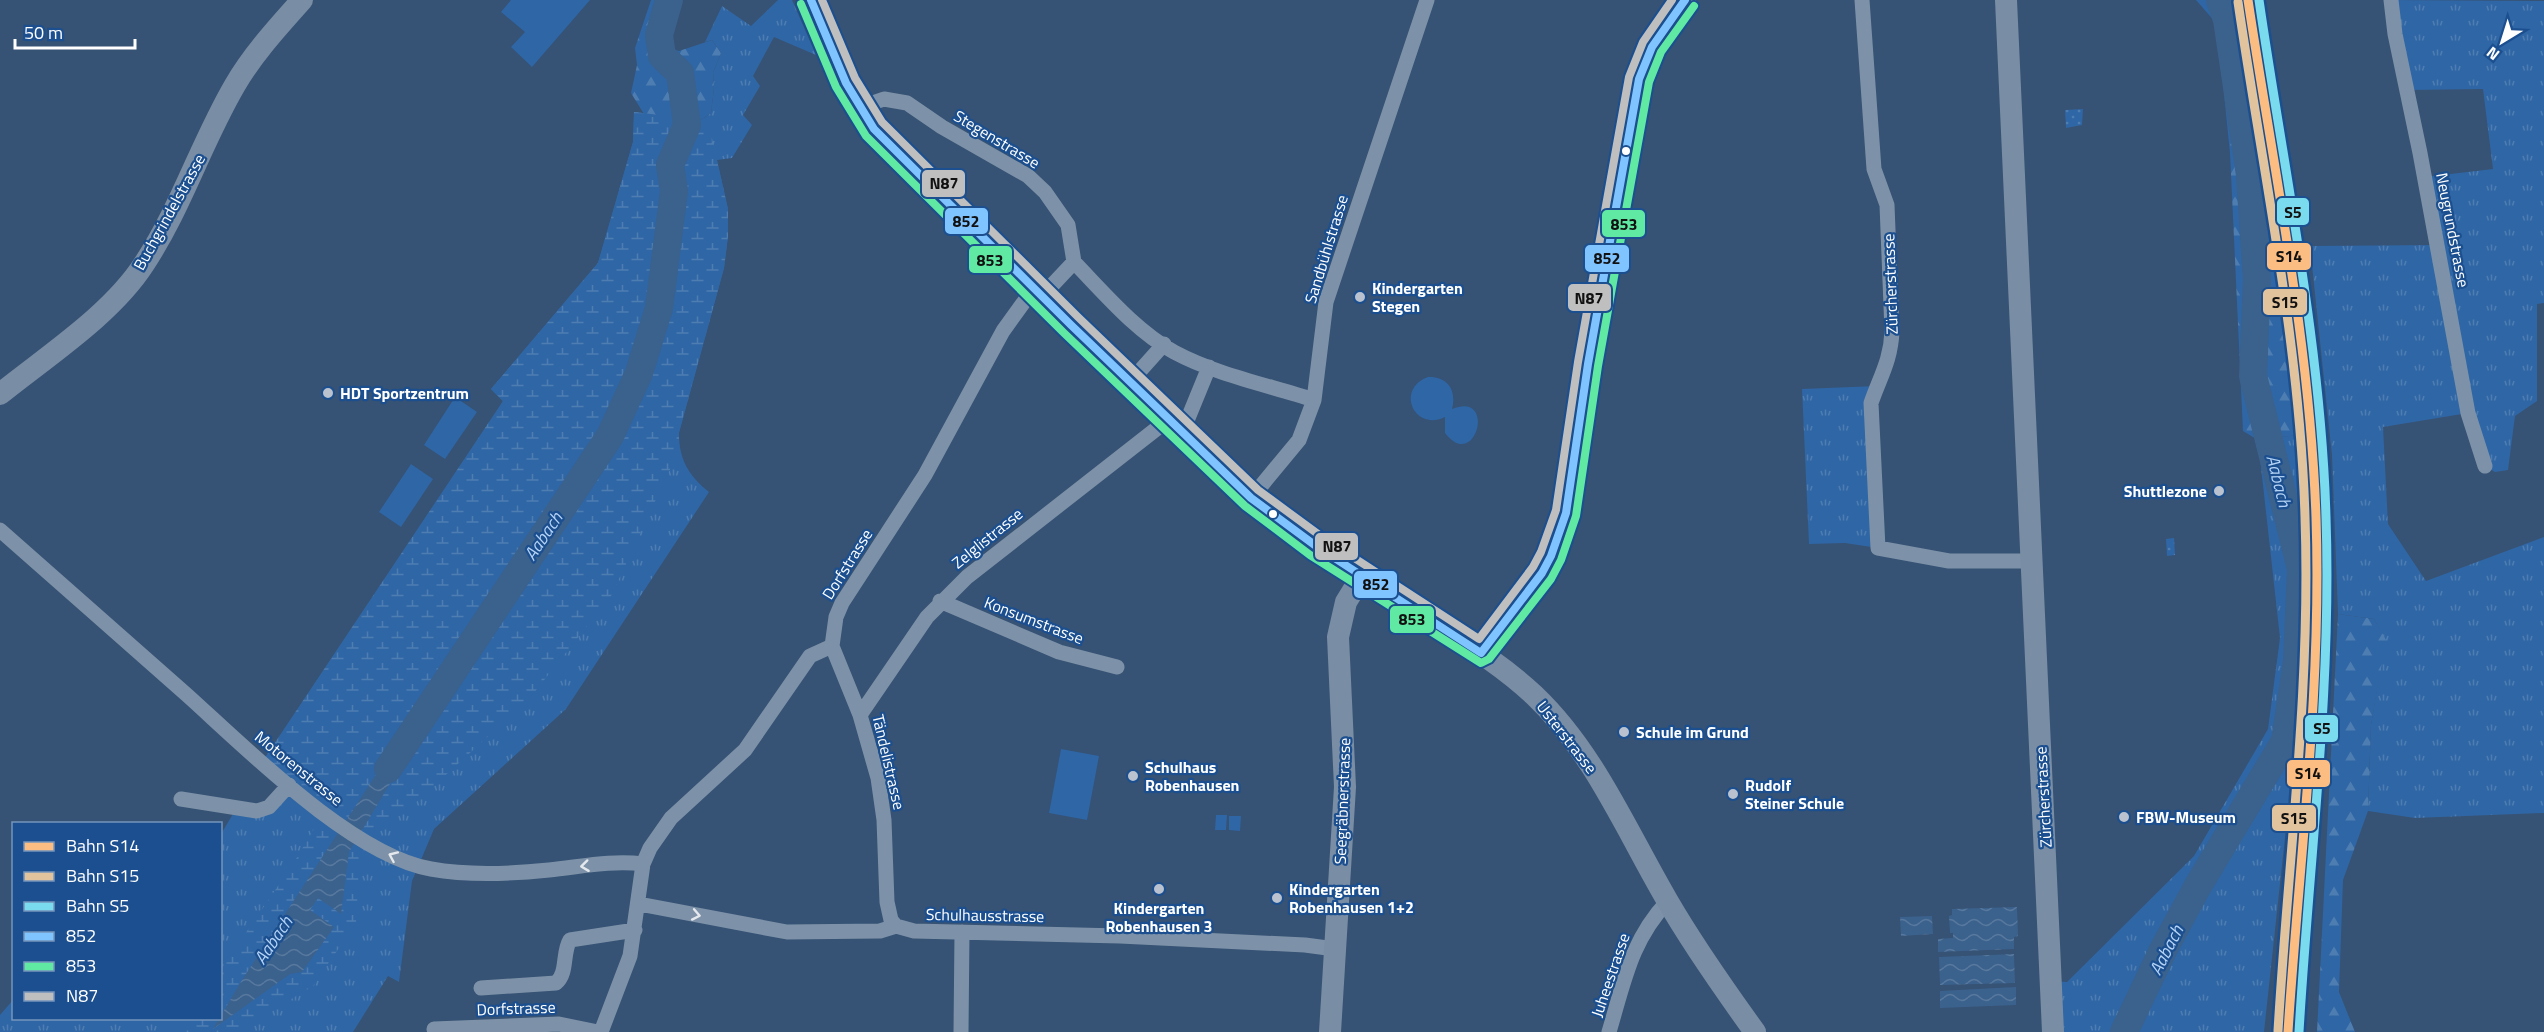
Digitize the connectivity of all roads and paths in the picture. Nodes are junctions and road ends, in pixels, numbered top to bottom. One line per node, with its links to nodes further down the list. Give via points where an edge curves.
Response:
1 (302, 0): 14 (main road, Buchgrindelstrasse, via 266,40 233,88 143,266 111,304)
2 (811, 0): 8 (main road, Usterstrasse, via 837,69)
3 (1427, 0): 15 (street, Sandbühlstrasse, via 1326,302)
4 (1685, 0): 24 (main road, via 1652,46 1639,79 1588,364 1566,513 1542,573)
5 (1862, 0): 20 (street, Zürcherstrasse, via 1874,169 1887,205 1892,331 1892,350 1871,403 1878,548 1949,561)
6 (2006, 0): 20 (main road, Zürcherstrasse)
7 (2391, 0): 17 (street, Neugrundstrasse, via 2468,413)
8 (858, 108): 9 (street, Stegenstrasse, via 884,99 907,103 1028,176 1046,192 1068,225); 10 (main road, Usterstrasse, via 890,147)
9 (1074, 262): 10 (street); 11 (street, via 1137,324)
10 (1038, 292): 13 (main road, Usterstrasse); 23 (street, Dorfstrasse, via 1003,331 925,475 842,603)
11 (1164, 344): 12 (street); 13 (street)
12 (1209, 367): 15 (street); 16 (street)
13 (1130, 382): 16 (main road, Usterstrasse)
14 (0, 394)
15 (1314, 400): 18 (street, Sandbühlstrasse, via 1299,441)
16 (1175, 426): 18 (main road, Usterstrasse); 22 (street, Zelglistrasse, via 967,577)
17 (2485, 466)
18 (1251, 498): 21 (main road, Usterstrasse)
19 (0, 530): 27 (street, Motorenstrasse)
20 (2031, 561): 43 (main road, Zürcherstrasse)
21 (1362, 576): 24 (main road, Usterstrasse); 35 (main road, Seegräbnerstrasse, via 1346,602 1338,637 1345,787)
22 (940, 601): 25 (street, Konsumstrasse, via 1059,652); 26 (street, Zelglistrasse)
23 (832, 646): 26 (street, Tändelistrasse); 29 (street, Dorfstrasse, via 810,656 758,735 735,762 671,818)
24 (1481, 653): 30 (main road, Usterstrasse, via 1535,696 1566,730 1604,785)
25 (1117, 667)
26 (860, 715): 32 (street, Tändelistrasse, via 882,802 887,902)
27 (289, 785): 28 (street, via 269,807 257,811); 29 (street, Motorenstrasse, one-way to 27, via 622,861 522,872 453,872 408,863 364,841)
28 (181, 799)
29 (643, 864): 31 (street, Dorfstrasse)
30 (1668, 901): 41 (street, Juheestrasse, via 1650,920 1632,955); 42 (main road, Usterstrasse)
31 (639, 904): 32 (street, Schulhausstrasse, one-way to 32, via 788,932 880,931); 33 (street, Dorfstrasse)
32 (896, 926): 34 (street, Schulhausstrasse, via 914,931)
33 (635, 930): 36 (street, Dorfstrasse, via 570,940 562,975 556,983); 38 (street, Dorfstrasse, via 625,974)
34 (962, 932): 35 (street, Schulhausstrasse, via 1120,936); 39 (street)
35 (1335, 949): 40 (main road, Seegräbnerstrasse)
36 (481, 988)
37 (434, 1029): 38 (street, Dorfstrasse, via 559,1024)
38 (600, 1032)
39 (961, 1032)
40 (1330, 1032)
41 (1609, 1032)
42 (1755, 1032)
43 (2052, 1032)

